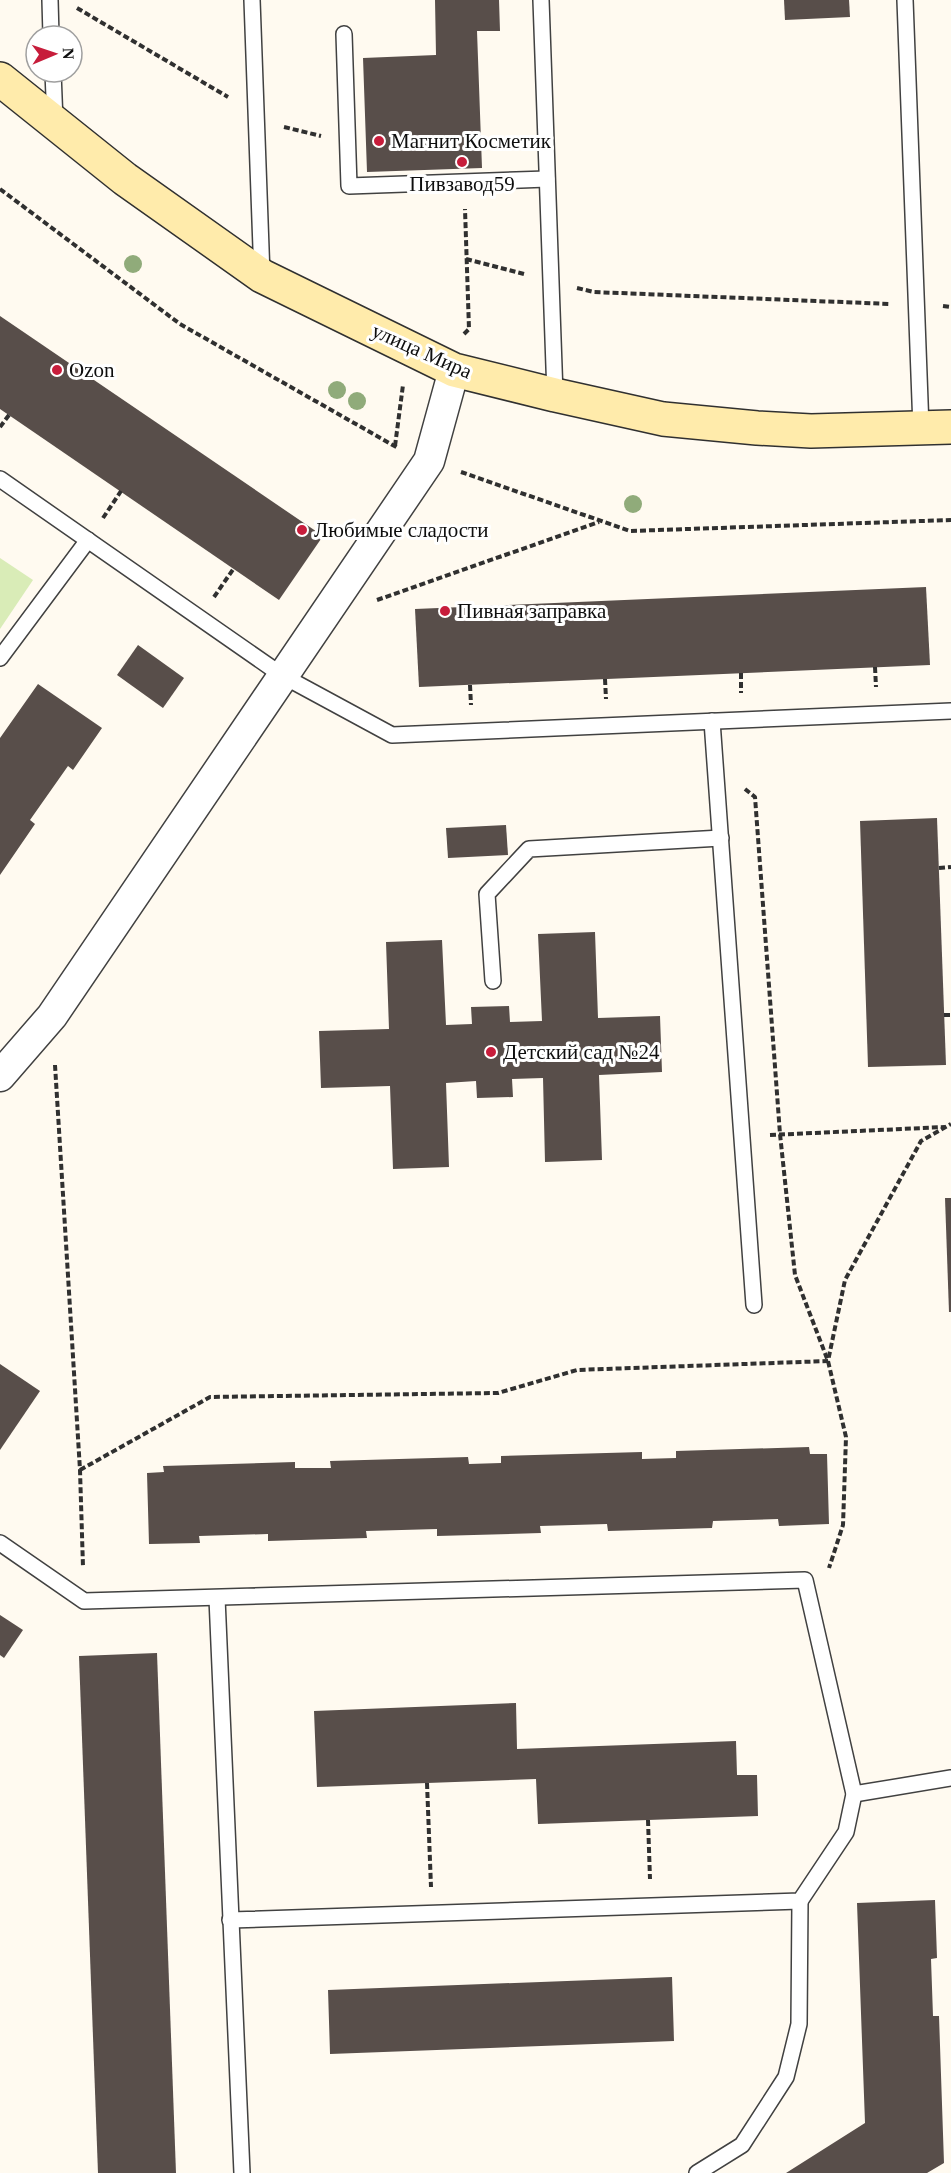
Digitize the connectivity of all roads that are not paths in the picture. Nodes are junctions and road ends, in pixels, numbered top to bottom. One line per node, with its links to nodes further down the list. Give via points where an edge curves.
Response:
1 (50, 0): 5 (lane)
2 (252, 0): 11 (lane)
3 (541, 0): 10 (lane)
4 (905, 0): 14 (lane, via 916,305)
5 (51, 24)
6 (344, 34): 10 (lane, via 349,186)
7 (0, 79): 9 (street, улица Мира)
8 (53, 84): 9 (lane)
9 (55, 125): 11 (street, улица Мира)
10 (547, 179): 13 (lane)
11 (262, 276): 12 (street, улица Мира)
12 (454, 370): 13 (street, улица Мира); 18 (street, via 429,461)
13 (555, 395): 14 (street, улица Мира, via 663,419 757,428 811,431)
14 (936, 427)
15 (0, 479): 16 (lane)
16 (88, 540): 17 (lane); 18 (lane)
17 (0, 658)
18 (283, 676): 20 (lane, via 392,735); 23 (street, via 52,1016)
19 (951, 711): 20 (lane)
20 (712, 721): 21 (lane)
21 (721, 838): 22 (lane, via 529,849 487,894); 24 (lane)
22 (493, 981)
23 (0, 1076)
24 (754, 1305)
25 (0, 1543): 26 (lane, via 84,1601)
26 (217, 1598): 28 (lane, via 805,1580); 30 (lane)
27 (951, 1778): 28 (lane)
28 (854, 1794): 29 (lane, via 846,1832)
29 (800, 1901): 30 (lane); 32 (lane, via 798,2024 786,2077 742,2145)
30 (230, 1920): 31 (lane)
31 (242, 2173)
32 (697, 2173)

